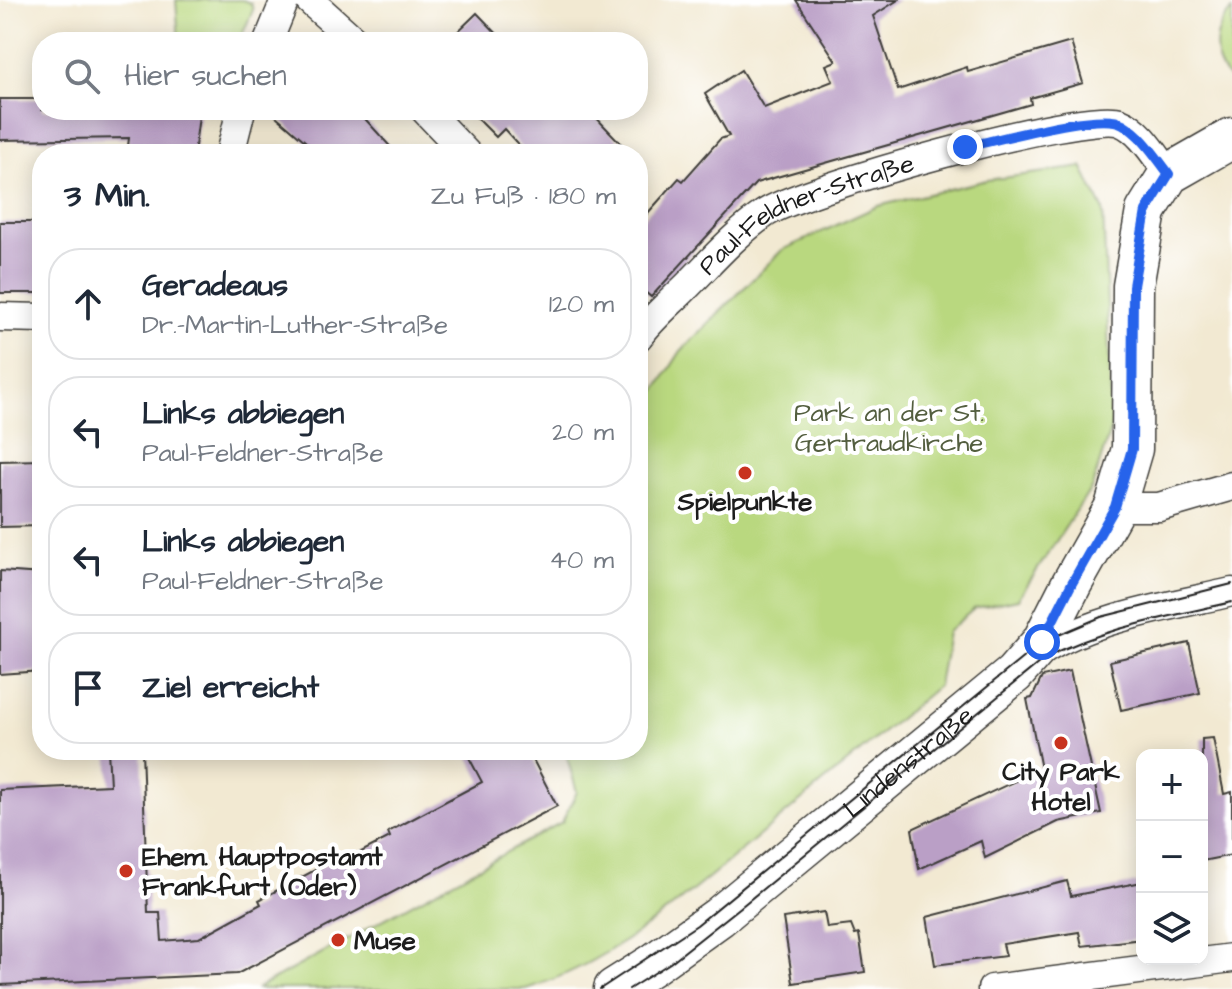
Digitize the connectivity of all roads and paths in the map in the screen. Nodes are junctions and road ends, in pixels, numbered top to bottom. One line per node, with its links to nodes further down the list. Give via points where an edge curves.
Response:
1 (285, 0): 3 (street)
2 (309, 0): 4 (street)
3 (272, 32)
4 (345, 32)
5 (238, 120): 8 (street)
6 (435, 120): 9 (street)
7 (1232, 138): 10 (street)
8 (232, 144)
9 (457, 144)
10 (1169, 174): 13 (street, Paul-Feldner-Straße, via 1141,137 1120,122 1105,120 965,147 850,180 766,212); 15 (street, via 1146,211 1133,286 1132,449)
11 (0, 317): 12 (street)
12 (32, 318)
13 (648, 325)
14 (1232, 486): 15 (street, via 1159,507)
15 (1115, 507): 17 (street, via 1042,642)
16 (1232, 592): 17 (street, Lindenstraße, via 1104,623)
17 (1025, 663): 20 (street, Lindenstraße, via 719,917)
18 (1232, 958): 19 (street)
19 (1154, 979): 21 (street)
20 (614, 989)
21 (992, 989)

